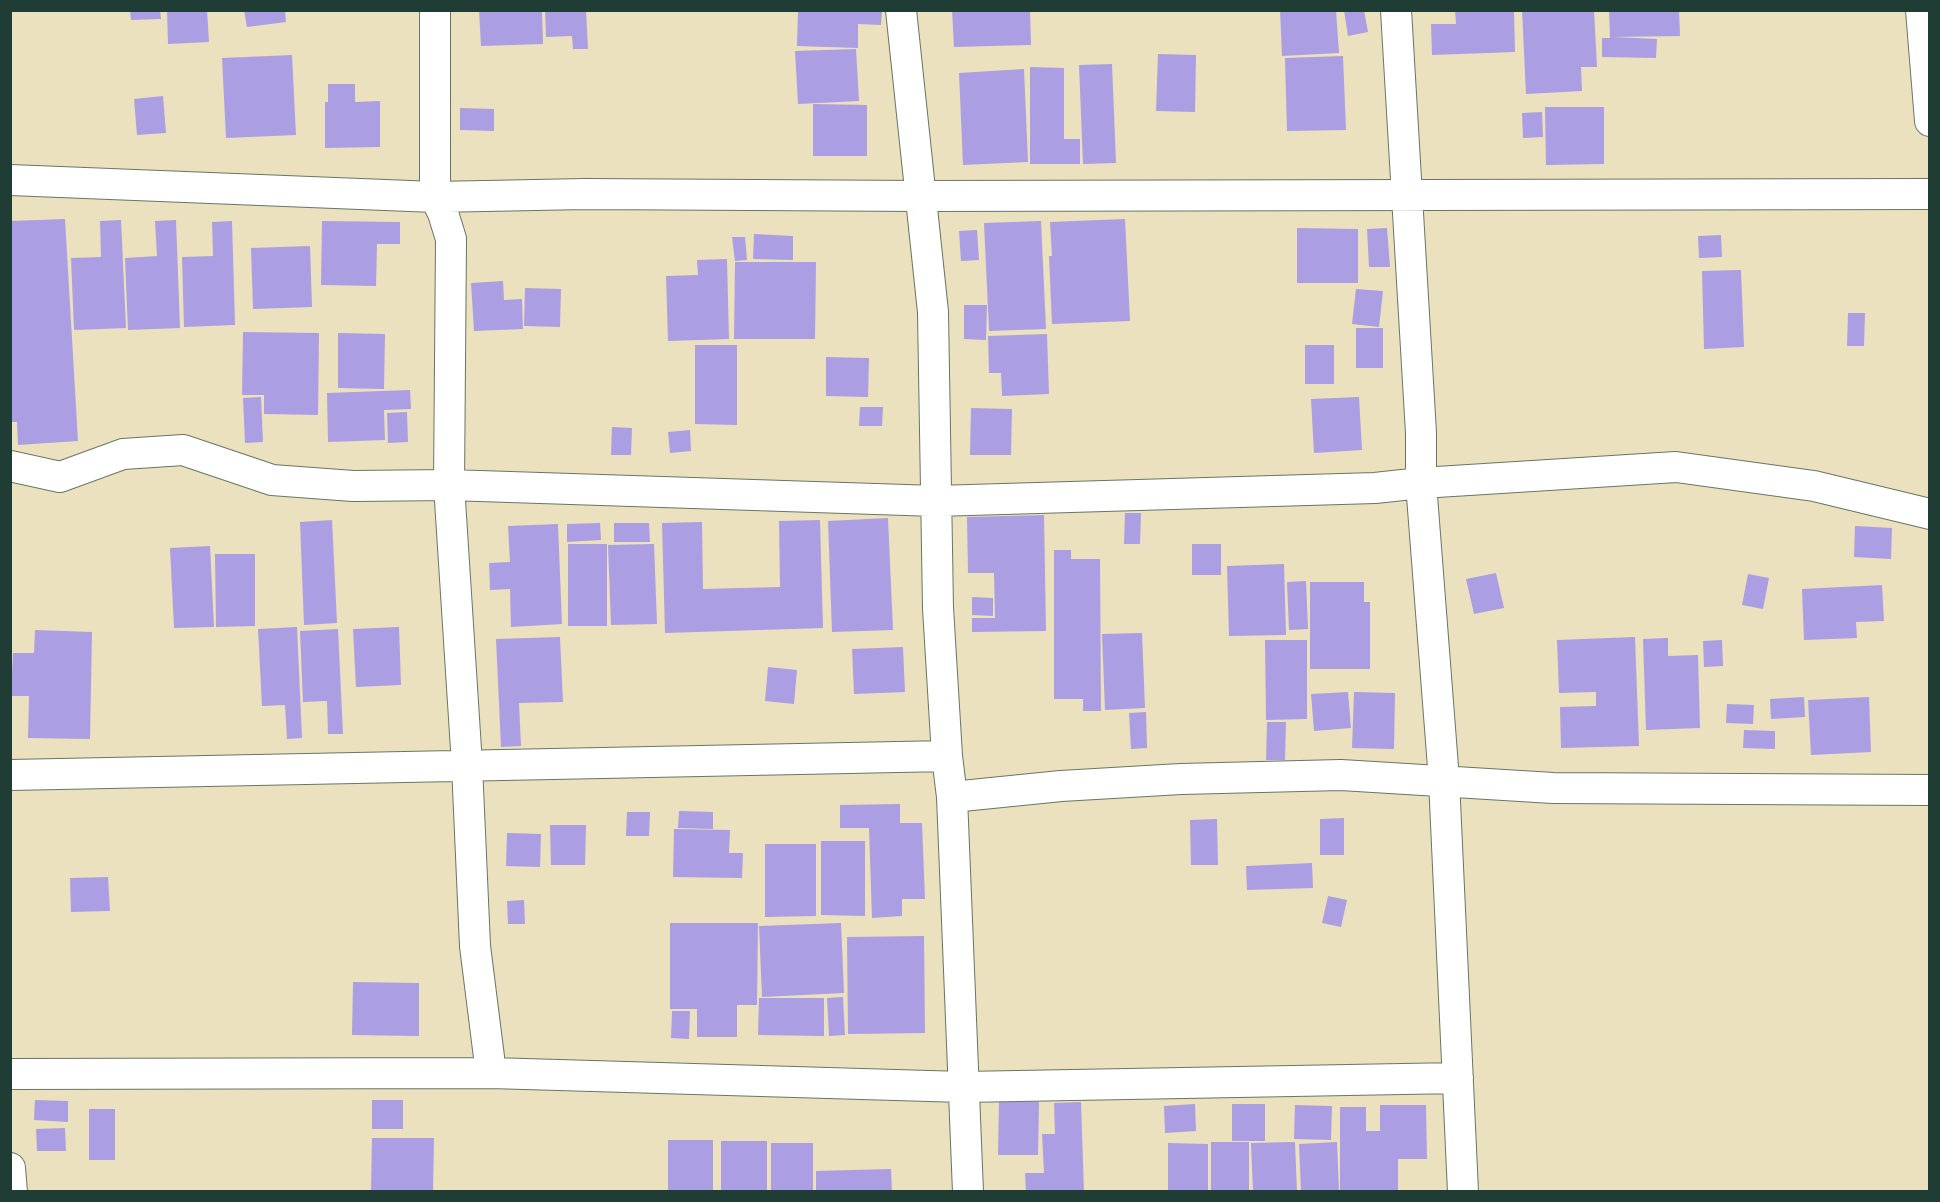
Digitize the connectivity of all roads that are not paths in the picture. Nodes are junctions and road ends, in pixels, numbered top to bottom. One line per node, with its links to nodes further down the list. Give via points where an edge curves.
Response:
1 (435, 10): 10 (street)
2 (900, 10): 8 (street)
3 (1396, 10): 9 (street)
4 (1921, 10): 5 (street)
5 (1929, 121)
6 (10, 180): 10 (street)
7 (1929, 194): 9 (street)
8 (921, 196): 9 (street); 10 (street); 14 (street, via 933,312)
9 (1408, 196): 12 (street)
10 (435, 197): 13 (street, via 451,239)
11 (10, 466): 13 (street, via 60,477 123,454 183,450 272,480 353,486)
12 (1421, 483): 14 (street, via 1363,489); 15 (street, via 1676,466 1814,486); 19 (street)
13 (449, 485): 14 (street); 17 (street)
14 (936, 501): 16 (street)
15 (1929, 514)
16 (947, 756): 17 (street); 21 (street)
17 (466, 765): 18 (street); 22 (street, via 475,946)
18 (10, 775)
19 (1443, 780): 20 (street, via 1553,788); 21 (street, via 1341,775 1181,779); 24 (street)
20 (1929, 790)
21 (952, 797): 25 (street)
22 (491, 1073): 23 (street); 25 (street)
23 (10, 1074)
24 (1458, 1078): 25 (street); 29 (street)
25 (963, 1087): 28 (street)
26 (10, 1168): 27 (street)
27 (12, 1191)
28 (968, 1191)
29 (1463, 1191)

